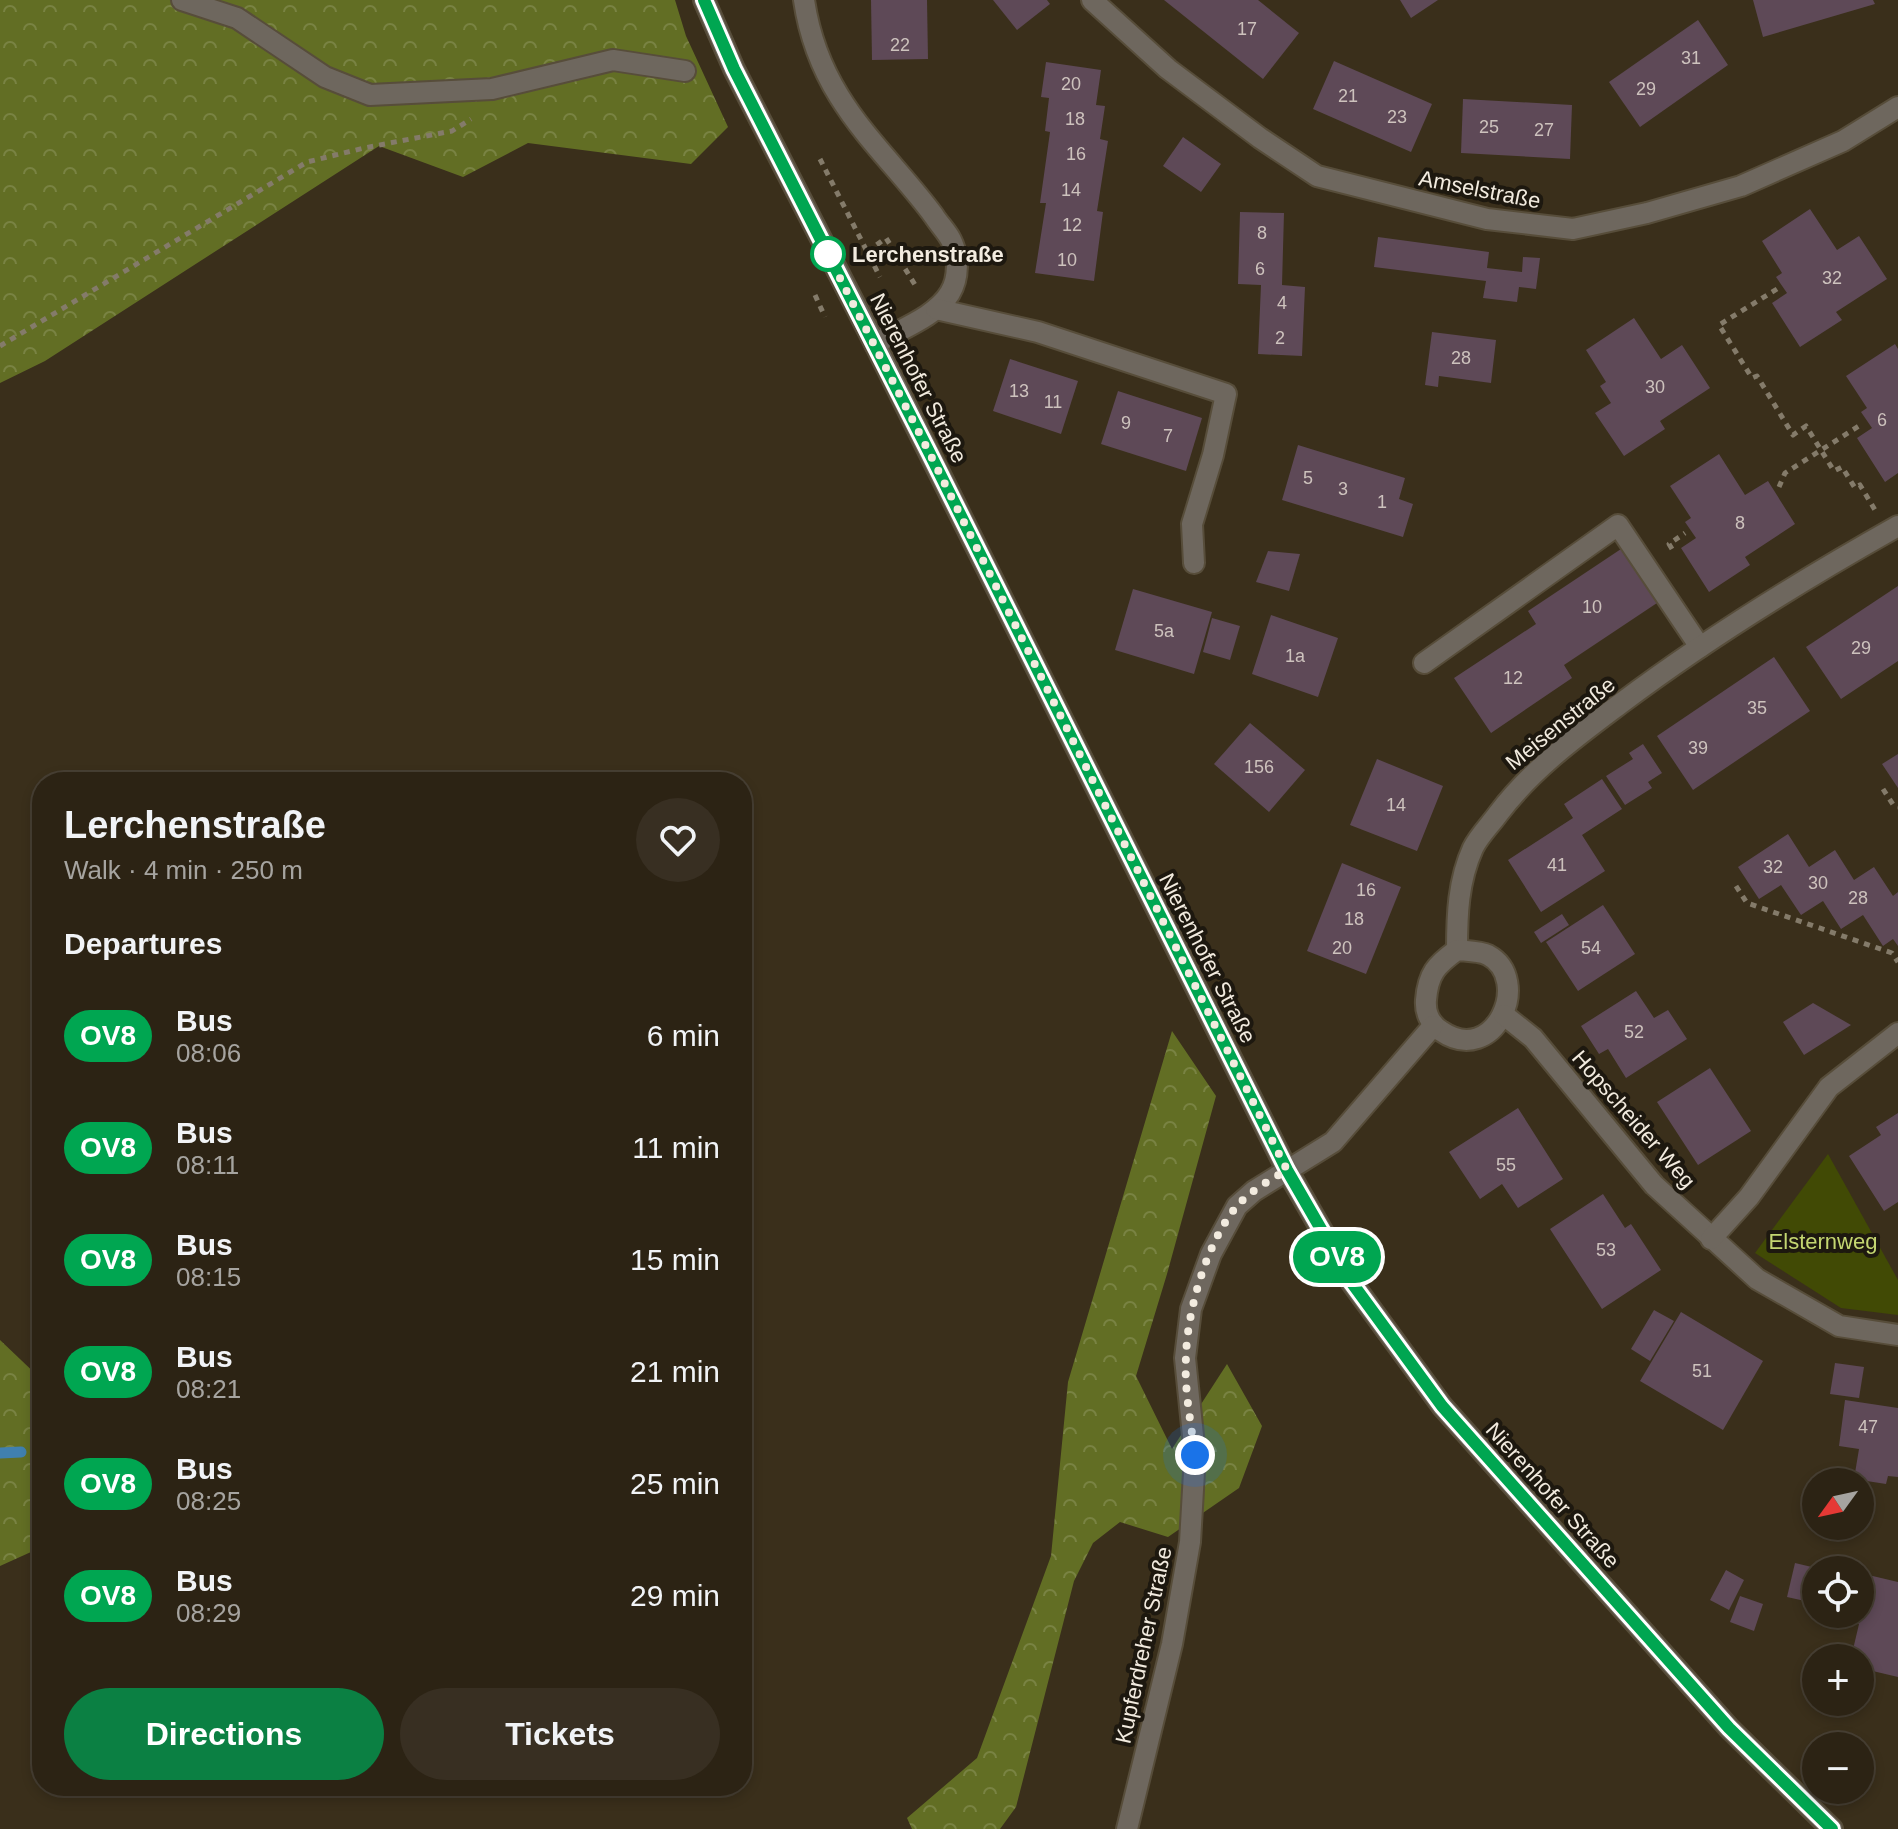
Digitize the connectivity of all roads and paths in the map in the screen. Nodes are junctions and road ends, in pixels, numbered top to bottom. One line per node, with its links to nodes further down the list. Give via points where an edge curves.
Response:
1 (182, 0): 6 (street, via 237,18 325,77 370,95)
2 (704, 0): 13 (street, Nierenhofer Straße)
3 (804, 0): 12 (street, via 817,51 839,96 951,240 957,277)
4 (1092, 0): 7 (street, Amselstraße, via 1213,104 1317,176 1487,219 1573,229 1647,213 1741,186 1843,141)
5 (685, 71): 6 (street, via 613,60)
6 (492, 89): 14 (path, via 479,114 452,131 307,162)
7 (1898, 107)
8 (820, 159): 9 (path)
9 (867, 252): 10 (path); 12 (path, via 886,238)
10 (880, 277)
11 (1777, 289): 16 (path, via 1719,325 1793,435 1806,426)
12 (934, 310): 13 (street); 22 (street, via 1038,332 1226,394 1192,524)
13 (875, 344): 33 (street, Nierenhofer Straße)
14 (0, 346)
15 (1862, 424): 16 (path)
16 (1821, 450): 17 (path, via 1785,473); 18 (path, via 1834,471 1842,467 1855,488 1860,485)
17 (1779, 487)
18 (1875, 509)
19 (1898, 526): 23 (street, Meisenstraße)
20 (1685, 533): 21 (path, via 1669,544)
21 (1677, 557)
22 (1194, 563)
23 (1700, 647): 24 (street, via 1618,525); 28 (street, Meisenstraße, via 1564,746 1516,791 1474,846 1461,884)
24 (1424, 663)
25 (1883, 789): 26 (path)
26 (1898, 807)
27 (1736, 886): 29 (path, via 1747,903 1892,953)
28 (1457, 950): 30 (street, via 1488,955 1503,970 1508,992); 31 (street, via 1440,962 1428,982 1425,1008)
29 (1898, 962)
30 (1504, 1015): 31 (street, via 1493,1029 1469,1042 1453,1040); 34 (street, Hopscheider Weg, via 1533,1038 1654,1185)
31 (1433, 1026): 33 (street, via 1333,1142)
32 (1898, 1033): 34 (street, via 1829,1087 1749,1197)
33 (1287, 1170): 36 (street, Kupferdreher Straße, via 1237,1206 1211,1254 1191,1309 1185,1358 1195,1455 1190,1542 1172,1644); 37 (street, Nierenhofer Straße, via 1352,1283 1442,1406 1729,1728)
34 (1711, 1239): 35 (street, Hopscheider Weg, via 1757,1279 1839,1326)
35 (1898, 1335)
36 (1127, 1829)
37 (1832, 1829)

